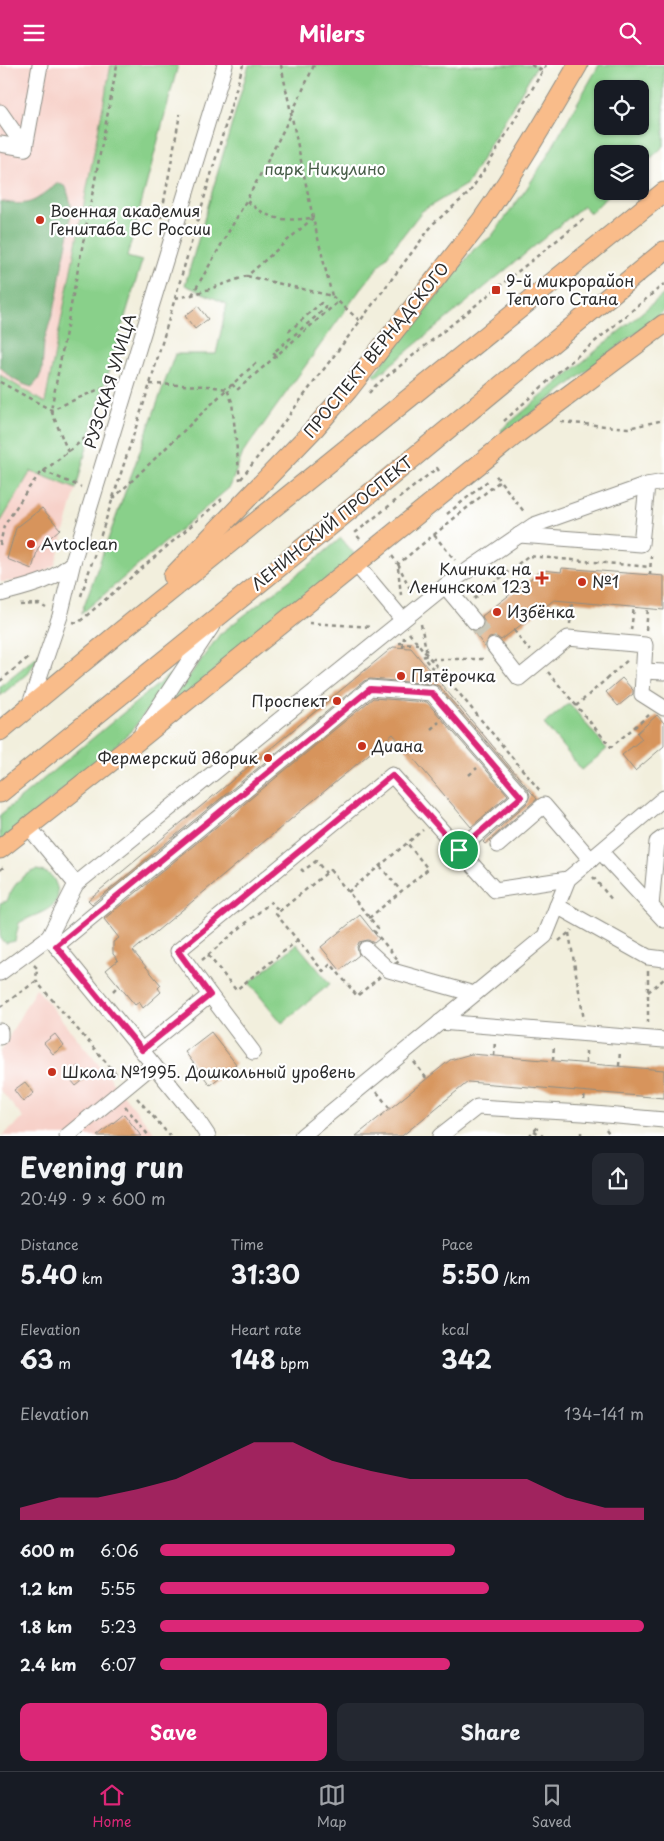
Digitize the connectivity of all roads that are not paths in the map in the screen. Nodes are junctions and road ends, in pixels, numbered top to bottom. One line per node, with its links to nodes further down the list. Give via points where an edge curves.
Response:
1 (40, 65): 6 (street)
2 (225, 65): 13 (street, РУЗСКАЯ УЛИЦА)
3 (578, 65): 20 (main road, ПРОСПЕКТ ВЕРНАДСКОГО, via 494,203 348,390)
4 (0, 112): 6 (street)
5 (0, 143): 6 (street)
6 (25, 148)
7 (664, 193): 20 (main road)
8 (664, 251): 17 (main road, ЛЕНИНСКИЙ ПРОСПЕКТ)
9 (664, 324): 14 (main road, via 514,436)
10 (664, 482): 11 (street)
11 (647, 485): 12 (street, via 534,525); 12 (street, via 641,545)
12 (519, 535): 15 (street)
13 (73, 562): 16 (street, via 59,575); 24 (street, РУЗСКАЯ УЛИЦА, via 60,616)
14 (356, 564): 19 (street); 27 (main road)
15 (445, 586): 18 (street); 19 (street)
16 (0, 594)
17 (221, 613): 27 (street); 28 (main road, ЛЕНИНСКИЙ ПРОСПЕКТ)
18 (475, 622)
19 (404, 624): 37 (street)
20 (121, 631): 24 (main road)
21 (496, 649): 22 (street, via 519,677 568,638 637,644)
22 (643, 671): 23 (street); 25 (street, via 642,694)
23 (664, 672)
24 (29, 707): 26 (main road)
25 (662, 707)
26 (0, 731)
27 (136, 742): 30 (main road)
28 (0, 793)
29 (664, 798): 35 (street)
30 (28, 826): 33 (main road); 37 (street)
31 (664, 837): 39 (street, via 657,842)
32 (498, 845): 35 (street, via 544,805)
33 (0, 849)
34 (459, 850): 36 (street, via 495,890); 41 (street, via 521,797 432,693 370,689); 46 (street, via 392,775 178,951)
35 (594, 862): 36 (street); 39 (street)
36 (568, 879): 38 (street)
37 (76, 884): 41 (street)
38 (557, 905): 43 (street, via 648,957); 45 (street, via 545,935)
39 (651, 906): 40 (street)
40 (664, 920)
41 (53, 941): 44 (street, via 24,955); 51 (street)
42 (366, 949): 45 (street, via 388,970)
43 (664, 959)
44 (0, 973)
45 (474, 994): 47 (street)
46 (210, 995): 51 (street); 52 (street)
47 (440, 1023): 50 (street); 58 (street)
48 (0, 1031): 49 (street)
49 (0, 1037)
50 (664, 1041)
51 (142, 1050): 53 (street)
52 (253, 1052)
53 (153, 1065): 56 (street); 57 (street)
54 (664, 1120): 55 (street, via 477,1107)
55 (446, 1135)
56 (67, 1136)
57 (208, 1136)
58 (302, 1136)

